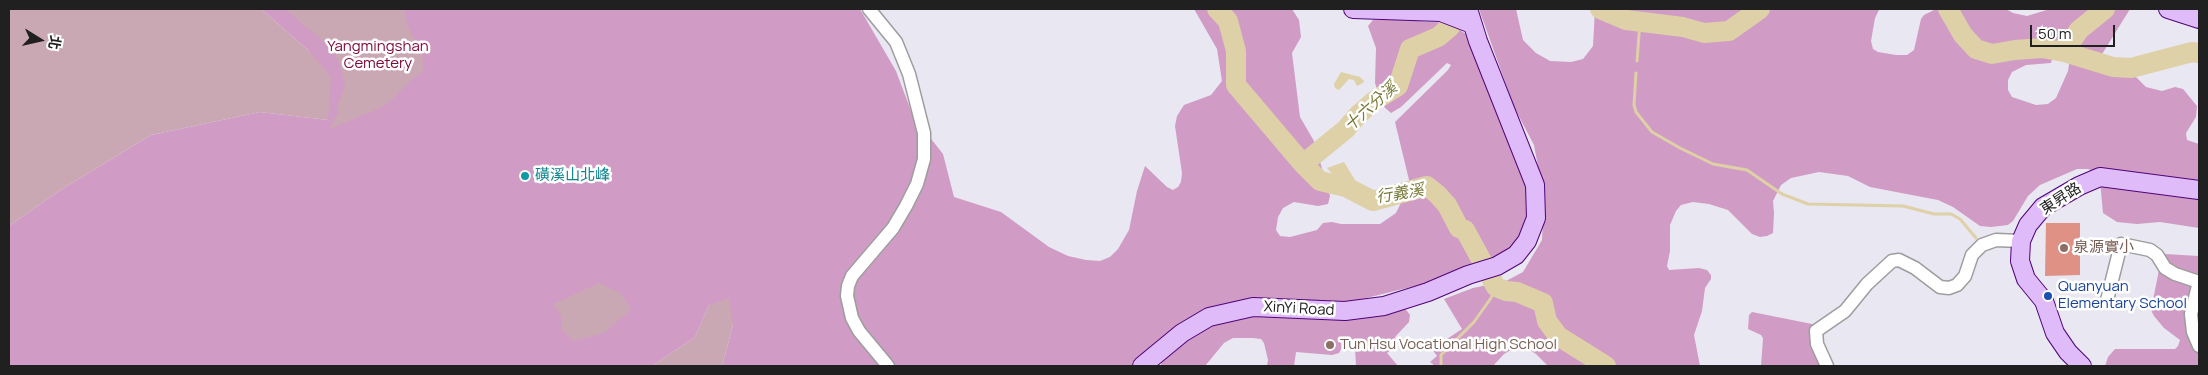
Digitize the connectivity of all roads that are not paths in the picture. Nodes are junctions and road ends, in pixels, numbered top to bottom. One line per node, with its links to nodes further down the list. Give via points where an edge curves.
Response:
1 (868, 9): 12 (street, via 896,42 909,74 924,133 924,159 917,184 893,228 852,276 848,286 852,318)
2 (1353, 9): 3 (street)
3 (1396, 9): 5 (street)
4 (2168, 9): 6 (street)
5 (1470, 16): 13 (street, XinYi Road, via 1535,186 1536,218 1528,241 1516,255 1497,266 1384,306 1345,311 1253,307 1209,317 1182,333)
6 (2199, 19)
7 (2199, 190): 8 (street, 東昇路, via 2100,177 2043,207 2028,225)
8 (2021, 241): 14 (street, via 1996,240 1982,245 1972,255 1965,276 1949,288 1940,287 1899,260 1892,261 1866,284 1845,311 1816,331); 15 (street, 東昇路, via 2020,261 2026,279 2044,301 2055,332)
9 (2197, 296): 10 (street, via 2199,282 2165,268 2150,250 2121,244); 11 (street, via 2191,314)
10 (2106, 300)
11 (2199, 346)
12 (888, 366)
13 (1142, 366)
14 (1827, 366)
15 (2082, 366)

